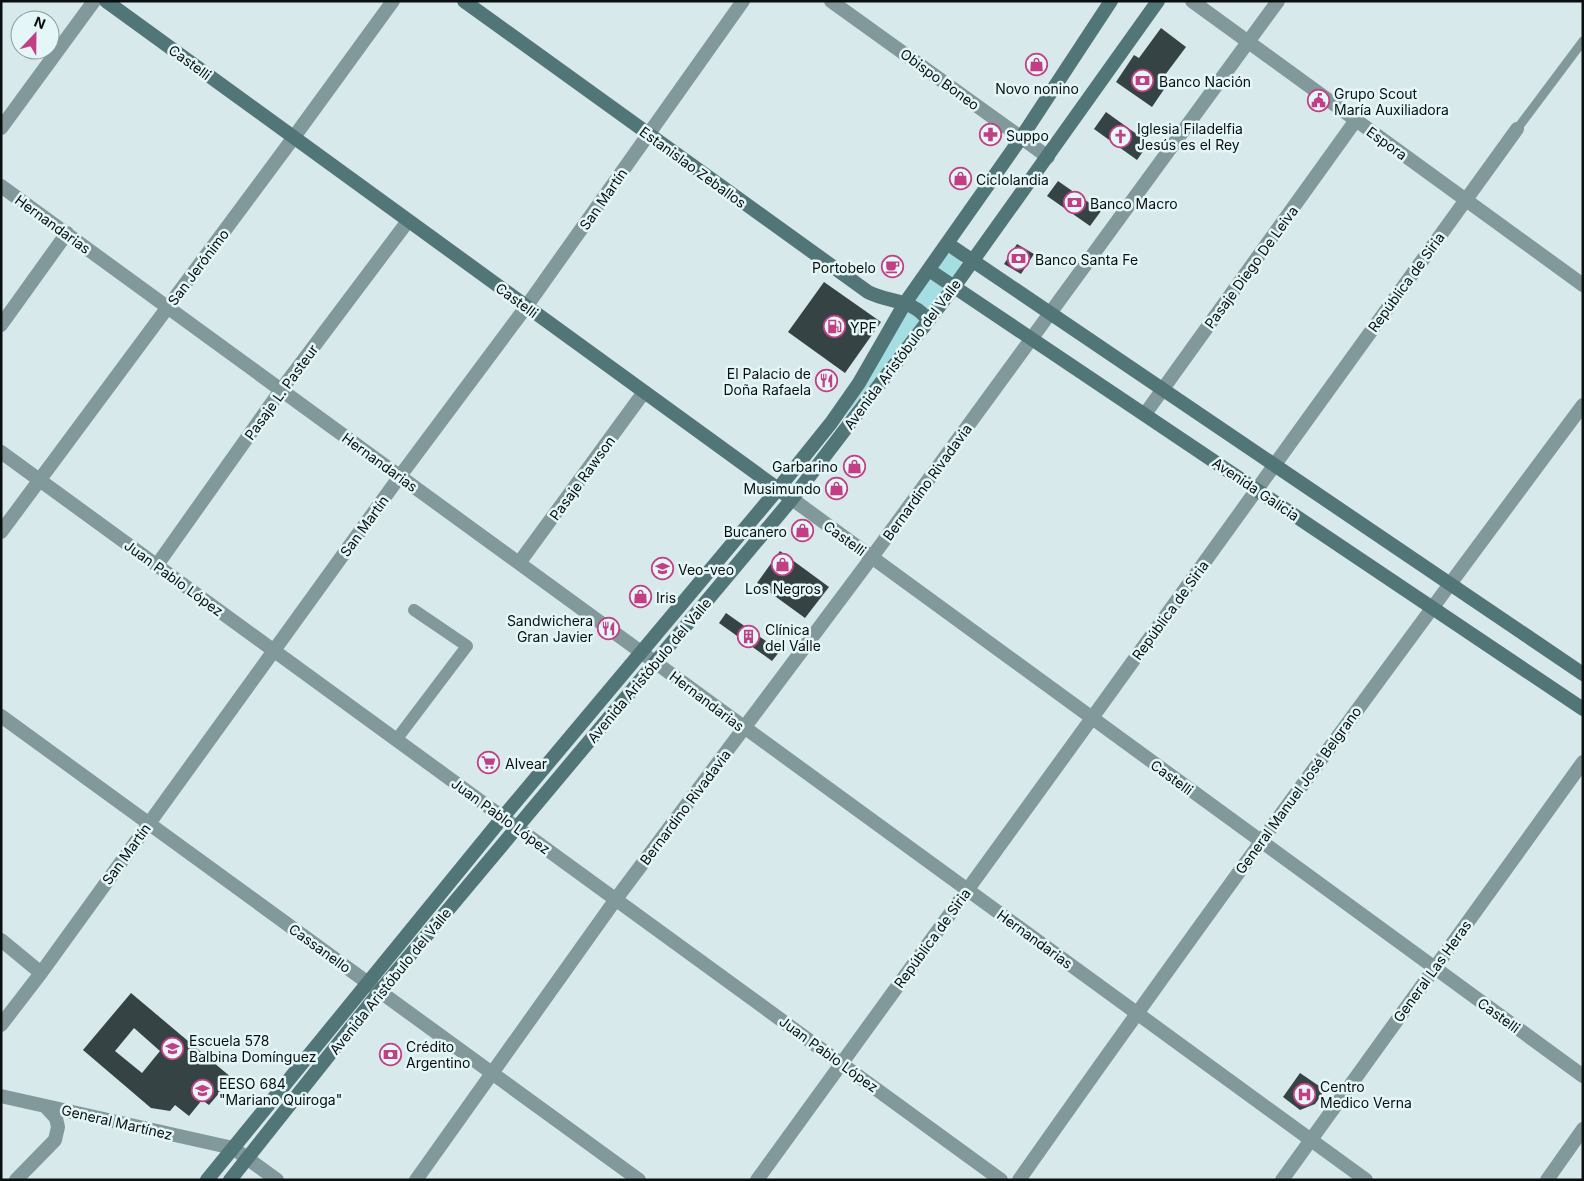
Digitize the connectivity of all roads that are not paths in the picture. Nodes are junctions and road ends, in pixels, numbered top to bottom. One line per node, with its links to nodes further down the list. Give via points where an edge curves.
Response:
1 (94, 1): 14 (street)
2 (106, 1): 17 (main road, Castelli)
3 (393, 1): 17 (street, San Jerónimo)
4 (464, 1): 16 (main road, Estanislao Zeballos)
5 (743, 1): 16 (street, San Martín)
6 (831, 1): 18 (street, Obispo Boneo)
7 (1111, 1): 18 (main road, Avenida Aristóbulo del Valle)
8 (1158, 1): 19 (main road, Avenida Aristóbulo del Valle)
9 (1192, 1): 11 (street, Espora)
10 (1278, 1): 11 (street, Bernardino Rivadavia)
11 (1250, 41): 13 (street, Espora); 32 (street, Bernardino Rivadavia)
12 (1583, 41): 15 (lane, República de Siria)
13 (1356, 120): 21 (street, Espora); 37 (street, Pasaje Diego De Leiva)
14 (1, 128)
15 (1517, 129): 21 (street, República de Siria)
16 (648, 134): 29 (main road, Estanislao Zeballos, via 868,292); 30 (street, San Martín)
17 (294, 137): 22 (main road, Castelli); 31 (street, San Jerónimo)
18 (1021, 138): 19 (street, Obispo Boneo); 24 (main road, Avenida Aristóbulo del Valle)
19 (1048, 156): 25 (main road, Avenida Aristóbulo del Valle)
20 (1, 186): 23 (street, Hernandarias)
21 (1465, 200): 27 (street, Espora); 42 (street, República de Siria)
22 (408, 221): 30 (main road, Castelli); 36 (street, Pasaje L. Pasteur)
23 (66, 233): 31 (street, Hernandarias); 34 (street)
24 (948, 244): 25 (main road); 26 (main road, Avenida Aristóbulo del Valle)
25 (972, 261): 28 (main road, Avenida Aristóbulo del Valle); 32 (main road)
26 (929, 270): 28 (main road, Avenida Galicia); 29 (main road, Avenida Aristóbulo del Valle)
27 (1583, 285)
28 (954, 287): 33 (main road, Avenida Aristóbulo del Valle); 35 (main road, Avenida Galicia)
29 (905, 303): 33 (main road, Estanislao Zeballos, via 918,309); 45 (main road, Avenida Aristóbulo del Valle, via 846,403)
30 (526, 307): 38 (main road, Castelli); 43 (street, San Martín)
31 (168, 308): 36 (street, Hernandarias); 44 (street, San Jerónimo)
32 (1050, 313): 35 (street, Bernardino Rivadavia); 37 (main road)
33 (928, 320): 47 (main road, Avenida Aristóbulo del Valle)
34 (1, 324)
35 (1031, 338): 40 (main road, Avenida Galicia); 49 (street, Bernardino Rivadavia)
36 (281, 390): 43 (street, Hernandarias); 51 (street, Pasaje L. Pasteur)
37 (1163, 390): 40 (street, Pasaje Diego De Leiva); 42 (main road)
38 (644, 392): 45 (main road, Castelli); 50 (street, Pasaje Rawson)
39 (1583, 405): 52 (street, General Manuel José Belgrano)
40 (1145, 414): 46 (main road, Avenida Galicia)
41 (1, 452): 44 (street, Juan Pablo López)
42 (1274, 465): 46 (street, República de Siria); 52 (main road)
43 (400, 476): 50 (street, Hernandarias); 55 (street, San Martín)
44 (39, 480): 48 (street, San Jerónimo); 51 (street, Juan Pablo López)
45 (778, 489): 47 (main road, Castelli); 56 (main road, Avenida Aristóbulo del Valle)
46 (1257, 489): 53 (main road, Avenida Galicia); 61 (street, República de Siria)
47 (792, 499): 49 (street, Castelli); 57 (main road, Avenida Aristóbulo del Valle)
48 (1, 532)
49 (872, 557): 61 (street, Castelli); 62 (street, Bernardino Rivadavia)
50 (519, 563): 56 (street, Hernandarias)
51 (157, 565): 55 (street, Juan Pablo López)
52 (1449, 584): 53 (street, General Manuel José Belgrano); 58 (main road)
53 (1432, 609): 59 (main road, Avenida Galicia); 68 (street, General Manuel José Belgrano)
54 (414, 610): 63 (street, via 467,646)
55 (274, 650): 63 (street, Juan Pablo López); 66 (street, San Martín)
56 (642, 652): 57 (street, Hernandarias); 65 (main road, Avenida Aristóbulo del Valle)
57 (656, 662): 62 (street, Hernandarias); 67 (main road, Avenida Aristóbulo del Valle)
58 (1583, 674)
59 (1583, 709)
60 (1, 716): 66 (street, Cassanello)
61 (1092, 718): 68 (street, Castelli); 69 (street, República de Siria)
62 (744, 728): 69 (street, Hernandarias); 70 (street, Bernardino Rivadavia)
63 (396, 740): 65 (street, Juan Pablo López)
64 (1583, 762): 72 (street, General Las Heras)
65 (503, 818): 67 (street, Juan Pablo López); 74 (main road, Avenida Aristóbulo del Valle)
66 (148, 823): 73 (street, San Martín); 74 (street, Cassanello)
67 (517, 827): 70 (street, Juan Pablo López); 75 (main road, Avenida Aristóbulo del Valle)
68 (1260, 841): 72 (street, Castelli); 76 (street, General Manuel José Belgrano)
69 (968, 890): 76 (street, Hernandarias); 78 (street, República de Siria)
70 (616, 899): 78 (street, Juan Pablo López); 79 (street, Bernardino Rivadavia)
71 (1, 940): 73 (street)
72 (1434, 968): 80 (street, Castelli); 84 (street, General Las Heras)
73 (41, 973): 77 (street, San Martín)
74 (368, 982): 75 (street, Cassanello); 85 (main road, Avenida Aristóbulo del Valle)
75 (380, 991): 79 (street, Cassanello); 86 (main road, Avenida Aristóbulo del Valle)
76 (1136, 1013): 84 (street, Hernandarias); 95 (street, General Manuel José Belgrano)
77 (1, 1025)
78 (842, 1064): 93 (street, República de Siria); 94 (street, Juan Pablo López)
79 (493, 1073): 91 (street, Bernardino Rivadavia); 92 (street, Cassanello)
80 (1583, 1076)
81 (1, 1096): 82 (street, General Martínez)
82 (45, 1106): 85 (street, General Martínez); 87 (street, via 56,1118 55,1140)
83 (1583, 1129): 98 (street)
84 (1311, 1140): 96 (street, General Las Heras); 97 (street, Hernandarias)
85 (233, 1148): 86 (street); 88 (main road, Avenida Aristóbulo del Valle)
86 (247, 1158): 89 (main road, Avenida Aristóbulo del Valle); 90 (street)
87 (16, 1180)
88 (207, 1180)
89 (230, 1180)
90 (277, 1180)
91 (416, 1180)
92 (639, 1180)
93 (757, 1180)
94 (1001, 1180)
95 (1019, 1180)
96 (1282, 1180)
97 (1366, 1180)
98 (1547, 1180)

